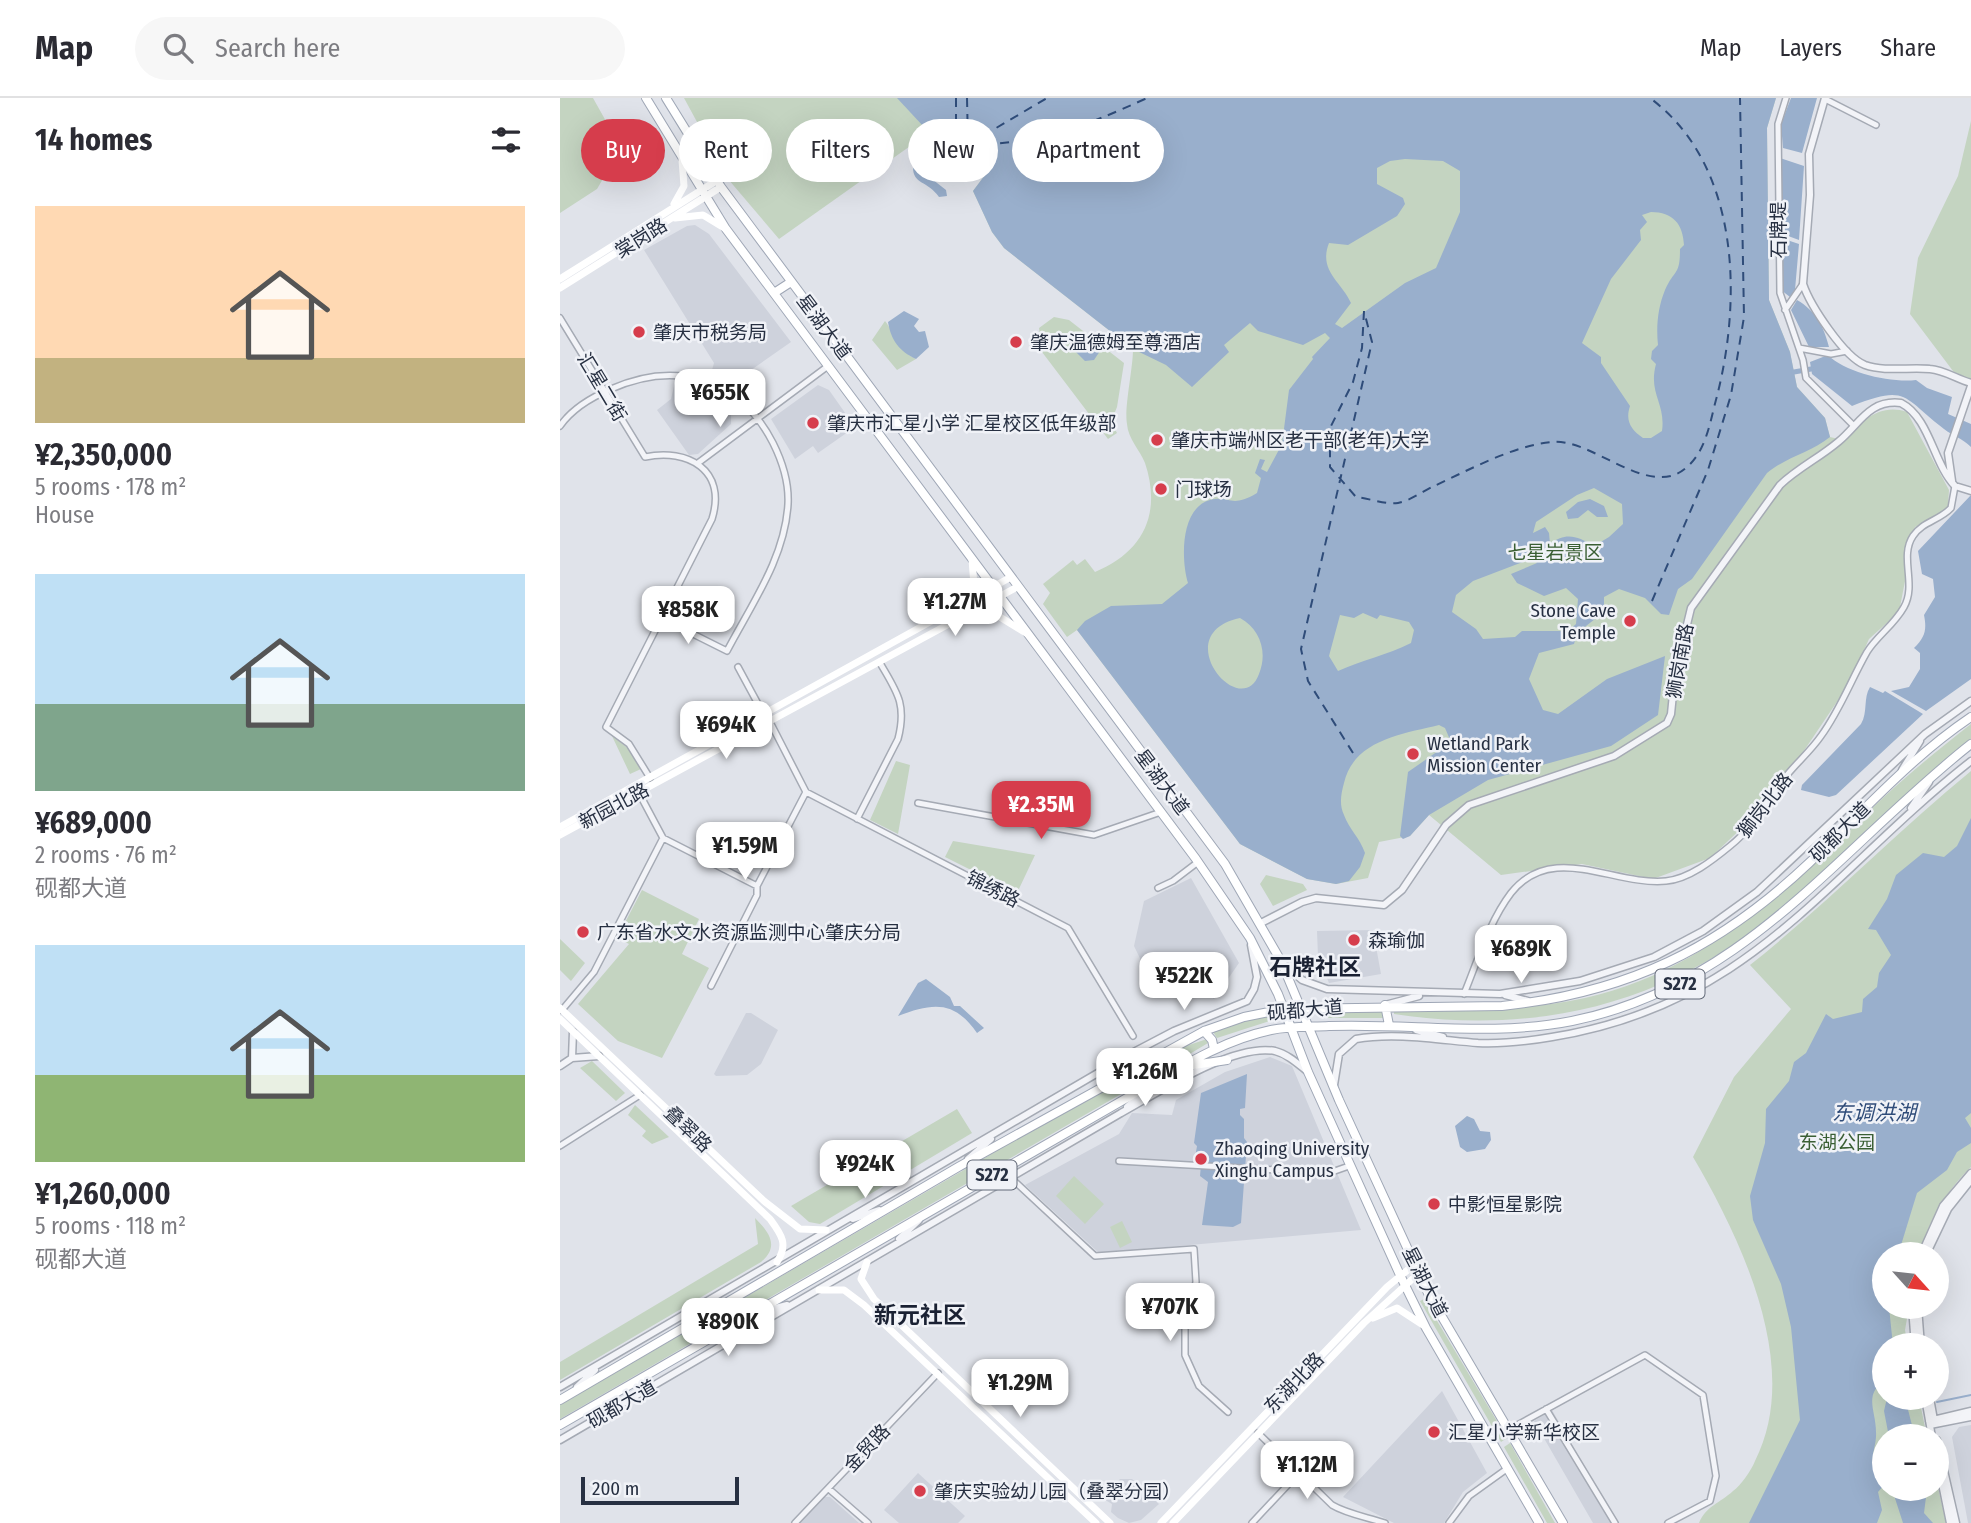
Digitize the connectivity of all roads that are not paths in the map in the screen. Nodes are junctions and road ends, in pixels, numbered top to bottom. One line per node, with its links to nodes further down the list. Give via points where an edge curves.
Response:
1 (646, 98): 8 (main road, 星湖大道)
2 (666, 98): 5 (main road, 星湖大道)
3 (1786, 98): 22 (street, 石牌堤, via 1777,141 1778,281)
4 (1825, 98): 6 (street); 19 (street, via 1809,154)
5 (679, 120)
6 (1876, 125)
7 (679, 133): 8 (main road)
8 (670, 137): 9 (main road, 星湖大道)
9 (679, 154)
10 (684, 182): 14 (main road)
11 (696, 182): 13 (main road, 星湖大道)
12 (718, 184): 13 (main road, 棠岗路); 18 (main road, 星湖大道)
13 (703, 194): 14 (main road, 棠岗路); 15 (main road, 星湖大道)
14 (669, 216): 15 (main road, via 703,215); 16 (main road, 棠岗路)
15 (726, 229): 21 (main road, 星湖大道)
16 (589, 265): 17 (main road, 棠岗路); 20 (main road, 棠岗路)
17 (560, 279)
18 (791, 282): 21 (main road); 35 (main road, 星湖大道)
19 (1803, 284): 22 (street); 25 (street)
20 (560, 288)
21 (774, 293): 26 (main road, 星湖大道)
22 (1785, 310): 24 (street, 石牌堤)
23 (560, 318): 28 (street, 汇星二街)
24 (1799, 348): 25 (street, via 1831,354); 30 (street, 石牌堤, via 1806,378)
25 (1847, 351): 27 (street, via 1862,364 1933,369)
26 (828, 366): 29 (street); 36 (main road, 星湖大道)
27 (1971, 384): 33 (street, via 1948,464)
28 (605, 391): 29 (street, via 652,376 698,378 727,390); 31 (street); 32 (street, 汇星二街, via 645,457 665,453)
29 (758, 416): 32 (street); 44 (street, via 782,460 788,501 779,551 727,651)
30 (1853, 425): 33 (street, 狮岗南路, via 1877,406 1894,402 1907,406); 74 (street, 狮岗南路, via 1840,441 1780,485 1691,608 1675,674 1671,715 1660,729 1614,756 1469,805 1446,825 1402,890 1384,905 1316,898)
31 (560, 426)
32 (698, 463): 44 (street, via 715,490 716,505)
33 (1955, 486): 34 (street); 79 (street, 獅岗北路, via 1951,508 1920,528 1908,544 1910,582 1904,607 1867,652 1843,702 1758,820 1710,860 1667,881 1569,867 1531,874 1500,911)
34 (1971, 491)
35 (973, 527): 36 (main road); 38 (main road, 星湖大道)
36 (957, 537): 37 (main road, 星湖大道)
37 (972, 558): 40 (main road, 星湖大道); 42 (main road, via 974,586)
38 (1011, 578): 39 (main road, 星湖大道); 40 (main road, 新园北路)
39 (1017, 586): 41 (main road, 新园北路); 50 (main road, 星湖大道)
40 (993, 589): 41 (main road, 星湖大道); 42 (main road, 新园北路)
41 (1000, 598): 43 (main road, 新园北路); 46 (main road, 星湖大道)
42 (965, 605): 45 (main road, 新园北路)
43 (967, 616): 46 (main road, via 995,614); 47 (main road, 新园北路)
44 (661, 618): 61 (street, via 606,727 629,744)
45 (924, 627): 47 (main road); 53 (main road, 新园北路)
46 (1026, 633): 51 (main road, 星湖大道)
47 (930, 635): 48 (main road, 新园北路)
48 (880, 663): 55 (main road, 新园北路); 67 (street, via 900,698 901,725)
49 (738, 667): 53 (street)
50 (1090, 686): 51 (main road); 74 (main road, 星湖大道, via 1224,864)
51 (1075, 697): 65 (main road, 星湖大道)
52 (1971, 701): 56 (street)
53 (764, 715): 61 (main road, 新园北路)
54 (1971, 717): 60 (main road, 砚都大道 / S272)
55 (770, 722): 62 (street); 63 (main road, 新园北路)
56 (1925, 734): 60 (street); 80 (street, via 1792,862 1703,931 1619,971)
57 (1971, 744): 59 (main road, 砚都大道 / S272)
58 (1971, 761): 66 (street)
59 (1934, 774): 66 (street); 89 (main road, 砚都大道 / S272, via 1779,918 1682,983 1619,1009 1553,1024 1471,1030)
60 (1898, 776): 81 (main road, 砚都大道 / S272, via 1782,887 1705,944 1619,984)
61 (650, 778): 68 (main road, 新园北路)
62 (806, 792): 67 (street, 锦绣路); 72 (street)
63 (639, 793): 69 (main road, 新园北路); 70 (street)
64 (918, 803): 65 (street, via 1094,835)
65 (1161, 812): 71 (main road, 星湖大道)
66 (1906, 816): 94 (street, via 1796,920 1698,989 1635,1016 1575,1033 1511,1041)
67 (857, 819): 93 (street, 锦绣路, via 1068,928)
68 (560, 827)
69 (560, 835)
70 (663, 838): 72 (street); 84 (street, via 594,972)
71 (1198, 862): 73 (street); 75 (main road, 星湖大道)
72 (757, 886): 77 (street, via 757,895)
73 (1158, 888)
74 (1263, 927): 75 (main road, via 1262,937); 76 (main road, 星湖大道)
75 (1250, 938): 85 (main road, 星湖大道); 95 (street, 砚都大道, via 1257,977 1247,1001)
76 (1281, 961): 78 (street, via 1303,980 1327,989); 83 (main road, 星湖大道)
77 (710, 986)
78 (1431, 994): 79 (street); 82 (street)
79 (1464, 994): 80 (street)
80 (1500, 995): 81 (street)
81 (1537, 1002): 82 (main road, 砚都大道 / S272)
82 (1385, 1005): 83 (main road, 砚都大道 / S272); 87 (main road)
83 (1301, 1008): 85 (main road, 砚都大道 / S272); 88 (main road, 星湖大道)
84 (561, 1009): 121 (main road, 叠翠路)
85 (1284, 1009): 90 (main road, 星湖大道); 91 (main road, 砚都大道 / S272)
86 (560, 1019): 92 (main road, 叠翠路)
87 (1389, 1025): 88 (main road, 砚都大道 / S272); 89 (main road, 砚都大道 / S272)
88 (1309, 1027): 90 (main road, 砚都大道 / S272); 107 (main road, 星湖大道)
89 (1404, 1027): 94 (street)
90 (1291, 1028): 96 (main road, 砚都大道 / S272); 104 (main road, 星湖大道)
91 (1204, 1031): 96 (main road); 101 (main road, 砚都大道 / S272)
92 (573, 1032): 98 (main road, 叠翠路); 99 (street)
93 (1133, 1036): 95 (street); 97 (street)
94 (1453, 1040): 107 (street, via 1356,1040 1339,1054)
95 (1148, 1044): 97 (street, 砚都大道)
96 (1214, 1049): 103 (main road, 砚都大道 / S272)
97 (1132, 1054): 105 (street, 砚都大道)
98 (599, 1056): 99 (street); 108 (main road, 叠翠路)
99 (572, 1058): 102 (street)
100 (1227, 1060): 103 (main road); 104 (street, 砚都大道, via 1248,1052 1271,1051); 111 (street, 砚都大道)
101 (1143, 1062): 105 (street); 115 (main road, 砚都大道 / S272)
102 (560, 1066)
103 (1180, 1067): 106 (main road, 砚都大道 / S272)
104 (1308, 1072): 110 (main road, 星湖大道)
105 (1090, 1080): 112 (street, 砚都大道)
106 (1151, 1084): 111 (street); 122 (main road, 砚都大道 / S272)
107 (1334, 1087): 109 (main road, 星湖大道)
108 (640, 1095): 113 (street); 123 (main road, 叠翠路)
109 (1339, 1100): 110 (main road, via 1329,1101); 131 (main road, 星湖大道)
110 (1324, 1109): 116 (main road, 星湖大道)
111 (1121, 1113): 118 (street, 砚都大道)
112 (1003, 1128): 115 (street); 124 (street, 砚都大道)
113 (560, 1146)
114 (1119, 1161): 116 (street, via 1329,1173)
115 (960, 1166): 120 (main road, 砚都大道 / S272)
116 (1349, 1166): 132 (main road, 星湖大道)
117 (1971, 1173): 126 (street, via 1943,1206)
118 (1011, 1178): 128 (street, 砚都大道); 149 (street, via 1095,1256 1194,1249 1196,1282 1185,1326 1185,1355 1199,1385)
119 (1971, 1180): 127 (street, via 1948,1209)
120 (898, 1204): 124 (street); 144 (main road, 砚都大道 / S272)
121 (780, 1213): 123 (main road, via 778,1220); 125 (main road, 叠翠路, via 800,1229)
122 (926, 1214): 128 (street); 138 (main road, 砚都大道 / S272)
123 (771, 1219): 129 (main road, 叠翠路, via 784,1240)
124 (841, 1223): 125 (street, 砚都大道)
125 (826, 1230): 129 (street, 砚都大道)
126 (1929, 1242)
127 (1931, 1242)
128 (890, 1248): 130 (street, 砚都大道)
129 (777, 1262): 141 (street, 砚都大道)
130 (867, 1262): 134 (street, 砚都大道); 135 (main road, via 861,1279)
131 (1417, 1269): 132 (main road, 东湖北路); 133 (main road, 东湖北路); 154 (main road, 星湖大道)
132 (1400, 1275): 133 (main road, 星湖大道); 139 (main road, 东湖北路)
133 (1405, 1284): 139 (main road, 东湖北路); 140 (main road, 星湖大道)
134 (819, 1290): 136 (street, 砚都大道); 137 (main road, via 844,1290)
135 (874, 1299): 137 (main road, via 867,1298); 162 (main road)
136 (796, 1303): 138 (street); 146 (street, 砚都大道)
137 (864, 1305): 142 (main road)
138 (752, 1314): 150 (main road, 砚都大道 / S272)
139 (1361, 1320): 140 (main road, via 1397,1308); 155 (main road, 东湖北路); 163 (main road, 东湖北路)
140 (1426, 1328): 157 (main road, 星湖大道)
141 (604, 1362): 143 (street, 砚都大道); 144 (street)
142 (938, 1373): 159 (street, 金贸路); 162 (main road)
143 (560, 1387)
144 (568, 1395): 145 (main road, 砚都大道 / S272)
145 (560, 1400)
146 (624, 1403): 150 (street); 156 (street, 砚都大道)
147 (1546, 1409): 154 (street); 172 (street); 173 (street, via 1645,1355 1703,1395 1716,1476 1710,1501)
148 (1929, 1410): 152 (street)
149 (1228, 1412)
150 (578, 1414): 153 (main road, 砚都大道 / S272)
151 (1971, 1414): 152 (street)
152 (1932, 1423)
153 (560, 1424)
154 (1510, 1430): 171 (main road, 星湖大道)
155 (1258, 1433): 158 (street); 166 (main road, 东湖北路)
156 (560, 1440)
157 (1508, 1468): 169 (street, via 1469,1496); 170 (main road, 星湖大道)
158 (1298, 1475): 167 (street); 168 (street, via 1343,1511)
159 (829, 1489): 164 (street, 金贸路); 165 (street)
160 (1949, 1495): 175 (street)
161 (1946, 1501): 174 (street)
162 (1105, 1522)
163 (1160, 1522)
164 (796, 1523)
165 (868, 1523)
166 (1173, 1523)
167 (1252, 1523)
168 (1385, 1523)
169 (1449, 1523)
170 (1539, 1523)
171 (1563, 1523)
172 (1615, 1523)
173 (1668, 1523)
174 (1951, 1523)
175 (1956, 1523)

